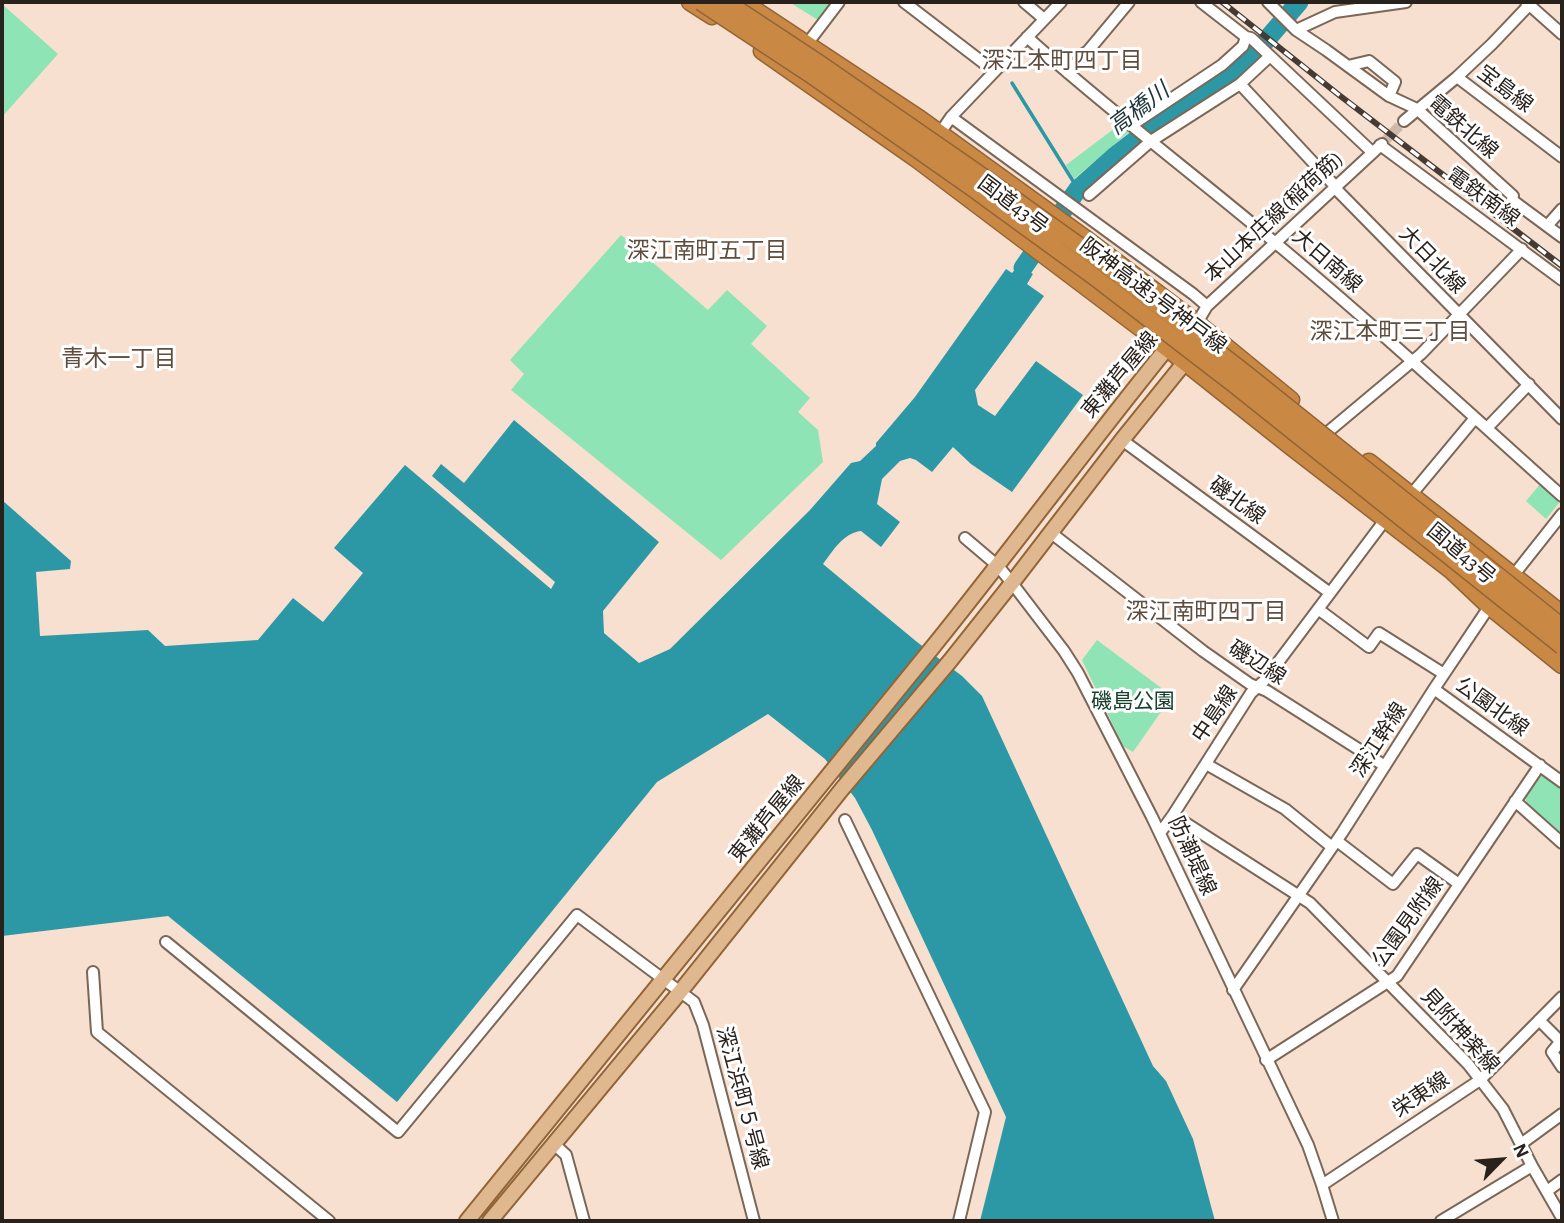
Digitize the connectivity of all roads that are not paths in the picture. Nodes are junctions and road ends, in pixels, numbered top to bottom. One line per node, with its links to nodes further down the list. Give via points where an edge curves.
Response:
1 (690, 2): 35 (highway, 国道43号)
2 (701, 2): 72 (highway, 阪神高速3号神戸線, bridge, via 1092,275)
3 (726, 2): 71 (highway, 阪神高速3号神戸線, bridge, via 1102,262)
4 (743, 2): 19 (highway, 国道43号)
5 (839, 2): 19 (street)
6 (904, 2): 22 (street)
7 (1024, 2): 14 (street)
8 (1061, 2): 14 (street)
9 (1129, 2): 23 (street)
10 (1201, 2): 18 (street)
11 (1269, 2): 15 (street, 電鉄北線)
12 (1406, 2): 15 (street, via 1335,12)
13 (1529, 3): 16 (street); 24 (street)
14 (1044, 19): 17 (street)
15 (1296, 30): 21 (street, 電鉄北線)
16 (1562, 34)
17 (1027, 37): 22 (street); 23 (street, 大日南線)
18 (1249, 38): 20 (street, 電鉄南線); 30 (street, via 1222,65)
19 (807, 44): 31 (highway, 国道43号)
20 (1268, 54): 25 (street); 33 (street, 電鉄南線)
21 (1348, 66): 26 (street, 電鉄北線); 26 (street, via 1369,61 1395,82)
22 (994, 71): 28 (street)
23 (1068, 74): 30 (street, 大日南線)
24 (1457, 77): 27 (street); 34 (street, 宝島線)
25 (1242, 86): 32 (street); 33 (street, via 1273,64); 36 (street, 大日北線)
26 (1389, 96): 27 (street, 電鉄北線)
27 (1417, 109): 29 (street); 41 (street, 電鉄北線, via 1512,200)
28 (951, 117): 31 (street); 39 (street)
29 (1404, 121)
30 (1133, 126): 32 (street, 大日南線)
31 (940, 134): 35 (street); 40 (highway, 国道43号)
32 (1150, 141): 37 (street); 43 (street, 大日南線)
33 (1374, 148): 36 (street, 本山本庄線(稲荷筋)); 44 (street, 電鉄南線)
34 (1562, 157)
35 (918, 160): 49 (highway, 国道43号)
36 (1335, 186): 43 (street, 本山本庄線(稲荷筋)); 47 (street, 大日北線)
37 (1089, 195)
38 (1562, 209): 41 (street)
39 (1079, 210): 40 (street); 46 (street)
40 (1066, 224): 48 (highway, 国道43号)
41 (1547, 226): 42 (street, 電鉄北線)
42 (1562, 237)
43 (1275, 242): 46 (street, 本山本庄線(稲荷筋)); 51 (street, 大日南線)
44 (1522, 249): 45 (street, 電鉄南線); 47 (street)
45 (1562, 280)
46 (1207, 306): 48 (street, 本山本庄線(稲荷筋))
47 (1459, 315): 51 (street); 52 (street, 大日北線)
48 (1197, 323): 49 (main road, 東灘芦屋線); 50 (main road, 東灘芦屋線); 56 (highway, 国道43号)
49 (1167, 348): 50 (highway, 国道43号); 64 (main road, 東灘芦屋線)
50 (1185, 362): 57 (main road, 東灘芦屋線); 61 (highway, 国道43号)
51 (1412, 362): 53 (street, 大日南線); 56 (street)
52 (1529, 384): 54 (street, 大日北線); 55 (street)
53 (1475, 418): 55 (street, 大日南線); 58 (street)
54 (1562, 419)
55 (1487, 428): 59 (street, 大日南線)
56 (1329, 431): 58 (highway, 国道43号)
57 (1122, 440): 62 (main road, 東灘芦屋線); 67 (street, 磯北線)
58 (1411, 495): 65 (highway, 国道43号)
59 (1562, 496)
60 (1562, 514): 65 (street, 深江幹線)
61 (1385, 520): 67 (street, 中島線); 68 (highway, 国道43号)
62 (1050, 532): 66 (main road, 東灘芦屋線); 75 (street, 磯辺線, via 1203,651)
63 (965, 538): 64 (street, 防潮堤線)
64 (998, 566): 66 (street, 防潮堤線); 91 (main road, 東灘芦屋線)
65 (1514, 575): 68 (street, 深江幹線); 70 (highway, 国道43号)
66 (1012, 583): 84 (street, 防潮堤線, via 1078,673); 94 (main road, 東灘芦屋線)
67 (1330, 593): 69 (street, 中島線)
68 (1489, 606): 73 (highway, 国道43号); 74 (street, 深江幹線)
69 (1318, 609): 74 (street, via 1369,647 1379,633); 75 (street, 中島線)
70 (1562, 614)
71 (1562, 627)
72 (1562, 646)
73 (1562, 665)
74 (1444, 674): 76 (street, 深江幹線)
75 (1258, 687): 77 (street, 中島線); 79 (street, 磯辺線)
76 (1434, 689): 78 (street, 公園北線); 79 (street, 深江幹線)
77 (1206, 764): 82 (street, 中島線); 86 (street)
78 (1540, 765): 80 (street, 公園北線); 81 (street, 公園見附線)
79 (1385, 766): 86 (street, 深江幹線)
80 (1562, 782)
81 (1515, 801): 85 (street); 87 (street, 公園見附線)
82 (1174, 815): 84 (street, 中島線); 88 (street, 見附神楽線)
83 (845, 820): 114 (street, via 985,1112)
84 (1160, 834): 93 (street, 防潮堤線)
85 (1562, 843)
86 (1334, 844): 87 (street, via 1393,884 1417,854); 88 (street, 深江幹線)
87 (1459, 884): 92 (street, 公園見附線)
88 (1298, 896): 92 (street, 見附神楽線, via 1322,914); 93 (street, 深江幹線)
89 (166, 942): 91 (street, 深江浜町５号線, via 398,1132 577,915)
90 (93, 972): 109 (street, via 97,1032)
91 (663, 980): 94 (street, 深江浜町５号線); 110 (main road, 東灘芦屋線)
92 (1388, 983): 98 (street, 公園見附線); 100 (street, 見附神楽線)
93 (1233, 990): 98 (street, 防潮堤線)
94 (680, 992): 102 (main road, 東灘芦屋線); 113 (street, 深江浜町５号線, via 694,1002 703,1025)
95 (1562, 997): 96 (street, 栄東線)
96 (1539, 1020): 97 (street); 100 (street, 栄東線)
97 (1561, 1042): 99 (street, via 1552,1052)
98 (1266, 1060): 106 (street, 防潮堤線, via 1308,1145)
99 (1562, 1067)
100 (1480, 1080): 103 (street, 見附神楽線, via 1503,1109); 106 (street, 栄東線)
101 (1562, 1114): 103 (street)
102 (554, 1144): 111 (main road, 東灘芦屋線); 112 (street, via 566,1155)
103 (1521, 1144): 104 (street, 見附神楽線)
104 (1532, 1166): 107 (street, 見附神楽線); 116 (street)
105 (1562, 1180): 107 (street)
106 (1322, 1185): 115 (street, 防潮堤線)
107 (1547, 1191): 108 (street, 見附神楽線)
108 (1562, 1218)
109 (328, 1221)
110 (467, 1221)
111 (490, 1221)
112 (584, 1221)
113 (754, 1221)
114 (958, 1221)
115 (1333, 1221)
116 (1441, 1221)

